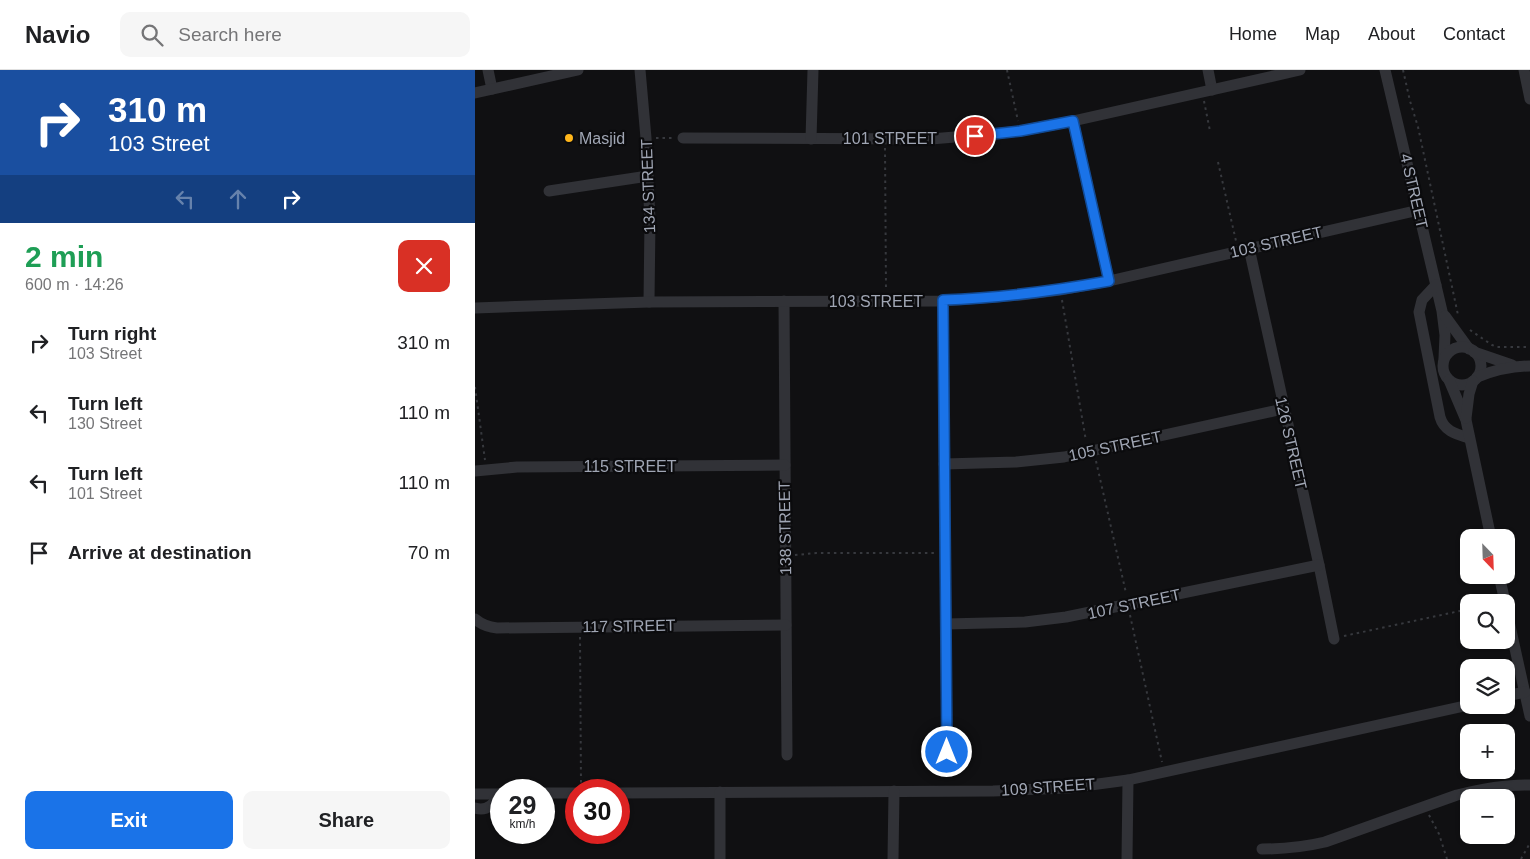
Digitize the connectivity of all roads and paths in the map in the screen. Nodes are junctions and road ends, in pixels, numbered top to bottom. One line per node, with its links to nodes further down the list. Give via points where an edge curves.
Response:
1 (488, 70): 11 (street)
2 (578, 70): 11 (street)
3 (640, 70): 18 (street, 134 STREET)
4 (813, 70): 20 (street)
5 (1007, 70): 16 (path)
6 (1208, 70): 12 (street)
7 (1300, 70): 12 (street, 101 STREET)
8 (1385, 70): 25 (street, 4 STREET)
9 (1403, 70): 36 (path)
10 (1524, 70): 14 (street)
11 (492, 89): 13 (street)
12 (1207, 91): 15 (street, 101 STREET); 17 (path)
13 (475, 93)
14 (1530, 99)
15 (1073, 121): 16 (street, 101 STREET); 27 (street)
16 (1020, 131): 21 (street, 101 STREET, via 931,139)
17 (1210, 131)
18 (646, 138): 19 (path); 23 (street, 134 STREET)
19 (683, 138): 20 (street, 101 STREET)
20 (811, 139): 21 (street, 101 STREET)
21 (885, 139): 32 (path)
22 (1217, 162): 26 (path)
23 (648, 176): 24 (street); 33 (street, 134 STREET)
24 (549, 191)
25 (1419, 210): 26 (street, 103 STREET); 28 (street, 4 STREET)
26 (1243, 250): 27 (street, 103 STREET); 46 (street, 126 STREET)
27 (1109, 281): 29 (street, 103 STREET)
28 (1436, 285): 35 (street, 4 STREET); 48 (street, via 1422,300 1419,312 1442,422 1449,431)
29 (1060, 290): 30 (street, 103 STREET); 49 (path)
30 (943, 300): 32 (street, 103 STREET); 50 (street)
31 (784, 301): 32 (street, 103 STREET); 33 (street, 103 STREET); 51 (street, 138 STREET)
32 (886, 301)
33 (649, 302): 34 (street, 103 STREET)
34 (475, 308)
35 (1442, 311): 39 (street, 4 STREET); 40 (street, 4 STREET)
36 (1460, 320)
37 (1465, 327): 38 (path, via 1492,345)
38 (1530, 347)
39 (1472, 350): 40 (street, via 1458,348); 41 (street); 43 (street, via 1481,367)
40 (1445, 358): 44 (street, via 1443,370)
41 (1517, 366): 42 (street); 43 (street)
42 (1530, 366)
43 (1475, 379): 44 (street, via 1463,385); 47 (street)
44 (1449, 380): 47 (street)
45 (475, 387): 52 (path)
46 (1283, 409): 49 (street, 105 STREET); 56 (street, 126 STREET)
47 (1465, 420): 48 (street)
48 (1469, 438): 53 (street)
49 (1087, 452): 50 (street, 105 STREET, via 1040,460)
50 (944, 464): 54 (street)
51 (785, 465): 52 (street, 115 STREET); 55 (street, 138 STREET)
52 (480, 470)
53 (1489, 529)
54 (945, 553): 55 (path); 60 (street)
55 (785, 555): 59 (street, 138 STREET)
56 (1319, 565): 60 (street, 107 STREET, via 1066,617); 62 (street, 126 STREET)
57 (1460, 611): 62 (path, via 1348,635)
58 (475, 620): 61 (street, 117 STREET, via 489,627)
59 (786, 624): 61 (street, 117 STREET); 69 (street, 138 STREET)
60 (946, 624): 68 (street)
61 (580, 627): 70 (path)
62 (1333, 634)
63 (1515, 648): 64 (street)
64 (1525, 692): 65 (street); 67 (street)
65 (1515, 694)
66 (1460, 707): 71 (street, 109 STREET)
67 (1530, 716)
68 (947, 752)
69 (787, 755)
70 (581, 779)
71 (1128, 780): 73 (street, 109 STREET, via 1030,790); 85 (street)
72 (1530, 785): 78 (street, via 1478,789)
73 (894, 791): 74 (street, 109 STREET); 84 (street)
74 (720, 792): 75 (street, 109 STREET); 83 (street)
75 (630, 793)
76 (475, 794): 77 (street)
77 (490, 794)
78 (1423, 806): 82 (street, via 1325,842 1304,847); 86 (path, via 1439,834)
79 (490, 807): 80 (street)
80 (475, 808)
81 (1530, 843): 87 (path)
82 (1262, 849)
83 (720, 859)
84 (893, 859)
85 (1127, 859)
86 (1447, 859)
87 (1521, 859)

